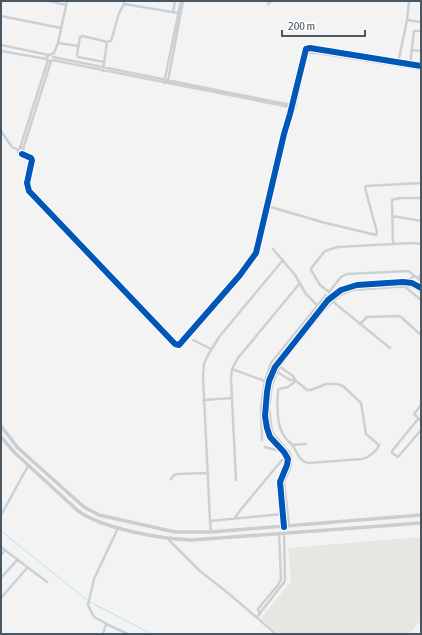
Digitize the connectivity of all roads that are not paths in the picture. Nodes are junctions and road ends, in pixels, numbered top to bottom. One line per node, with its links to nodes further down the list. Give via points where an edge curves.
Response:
1 (49, 1): 7 (street)
2 (175, 1): 9 (street)
3 (182, 1): 10 (street); 32 (street)
4 (271, 1): 8 (street)
5 (409, 1): 12 (street)
6 (124, 2): 9 (street); 16 (street, via 113,37)
7 (66, 3): 14 (street)
8 (268, 4)
9 (173, 12): 10 (street)
10 (178, 14): 32 (street)
11 (1, 16): 14 (street)
12 (407, 20): 13 (street); 26 (street)
13 (421, 22)
14 (62, 28): 17 (street)
15 (421, 31): 20 (street, via 414,31)
16 (108, 42): 19 (street, via 81,36); 25 (street)
17 (58, 43): 19 (street); 23 (street)
18 (1, 45): 23 (street)
19 (78, 46): 25 (street, via 78,57)
20 (412, 50): 22 (street); 27 (street)
21 (1, 51): 24 (street)
22 (421, 52)
23 (51, 56): 24 (street); 24 (street, via 47,57); 29 (street)
24 (49, 60): 31 (street); 38 (street)
25 (104, 62): 29 (street)
26 (397, 64): 27 (street); 34 (street, via 307,48 304,51); 35 (street, via 309,53 306,56)
27 (410, 66): 28 (street); 30 (street)
28 (421, 66)
29 (104, 67): 31 (street); 32 (street)
30 (421, 69)
31 (103, 71): 33 (street)
32 (166, 79): 33 (street); 34 (street)
33 (165, 83): 34 (street)
34 (291, 106): 35 (street); 36 (street)
35 (295, 107): 36 (street)
36 (290, 114): 42 (street)
37 (1, 131): 38 (street, via 12,146)
38 (20, 149): 39 (street, via 24,152); 39 (street, via 19,154)
39 (22, 154): 42 (street, via 32,160 27,183 29,191 177,345 255,256)
40 (421, 183): 42 (street, via 366,186 376,235)
41 (421, 198): 43 (street, via 392,199)
42 (267, 206)
43 (392, 216): 45 (street); 46 (street)
44 (421, 217): 45 (street)
45 (421, 221)
46 (393, 244): 47 (street); 56 (street, via 338,246 325,251 311,270 320,285)
47 (421, 244)
48 (273, 249): 49 (street)
49 (283, 260): 53 (street); 68 (street)
50 (421, 275): 51 (street)
51 (416, 277): 52 (street); 54 (street); 56 (street, via 405,271 347,274)
52 (421, 281)
53 (300, 283): 62 (street, via 306,294); 70 (street, via 238,358)
54 (404, 284): 55 (street, via 412,283); 57 (street); 59 (street, via 356,285); 60 (street); 61 (street, via 353,290)
55 (421, 288)
56 (329, 292): 59 (street)
57 (421, 292)
58 (326, 295): 62 (street)
59 (331, 297): 63 (street)
60 (421, 300)
61 (332, 301): 63 (street); 64 (street)
62 (318, 306): 63 (street); 72 (street, via 271,363)
63 (323, 309): 69 (street); 71 (street)
64 (360, 324): 65 (street, via 367,317 397,316); 67 (street)
65 (421, 335)
66 (193, 340): 68 (street)
67 (390, 348)
68 (211, 349): 77 (street, via 203,370)
69 (275, 367): 71 (street); 74 (street)
70 (232, 369): 72 (street); 76 (street)
71 (279, 369): 73 (street, via 293,376); 73 (street, via 292,381); 75 (street)
72 (265, 381): 74 (street); 83 (street, via 261,409)
73 (296, 381): 85 (street, via 280,389 278,393 279,426); 85 (street, via 309,390 326,384 343,386 361,403 366,434 379,446 365,459 307,463 300,459)
74 (269, 382): 75 (street); 87 (street, via 265,409 267,428 273,441)
75 (273, 383): 88 (street, via 269,408 272,432 289,452)
76 (232, 398): 77 (street); 92 (street)
77 (203, 400): 90 (street)
78 (421, 405): 79 (street, via 414,414)
79 (420, 420): 81 (street, via 392,453 398,457)
80 (1, 426): 105 (main road, via 18,448 79,503 99,515 176,532)
81 (421, 430)
82 (1, 437): 89 (main road)
83 (262, 440)
84 (306, 444): 85 (street)
85 (292, 445)
86 (265, 447): 87 (street)
87 (284, 452): 88 (street)
88 (290, 459): 93 (street, via 280,482); 94 (street, via 291,466 284,482); 98 (street, via 282,460)
89 (28, 466): 96 (street); 103 (main road, via 85,517)
90 (208, 473): 91 (street, via 177,474); 99 (street)
91 (171, 479)
92 (236, 480)
93 (282, 509): 94 (street); 95 (street)
94 (287, 509): 101 (street)
95 (283, 514): 98 (street); 102 (street)
96 (1, 515)
97 (421, 516): 101 (main road)
98 (234, 519): 99 (street)
99 (210, 521): 104 (street)
100 (421, 523): 106 (main road)
101 (289, 526): 102 (main road)
102 (284, 527): 104 (main road)
103 (118, 528): 107 (main road); 123 (street, via 94,579 88,605 94,617)
104 (212, 532): 105 (main road)
105 (192, 533): 108 (main road)
106 (281, 533): 108 (main road); 115 (street); 116 (street)
107 (167, 538): 108 (main road); 122 (street, via 200,571)
108 (192, 540)
109 (1, 547): 110 (street)
110 (5, 550): 111 (street); 112 (street)
111 (1, 556)
112 (17, 560): 113 (street); 114 (street)
113 (27, 568): 117 (street); 119 (street)
114 (1, 578)
115 (282, 579): 116 (street); 118 (street)
116 (286, 579): 120 (street)
117 (47, 582)
118 (268, 597): 120 (street); 121 (street, via 258,609)
119 (1, 598)
120 (271, 600): 121 (street)
121 (260, 614): 122 (street)
122 (257, 617): 126 (street)
123 (107, 624): 124 (street, via 104,625); 125 (street)
124 (102, 634)
125 (128, 634)
126 (276, 634)

